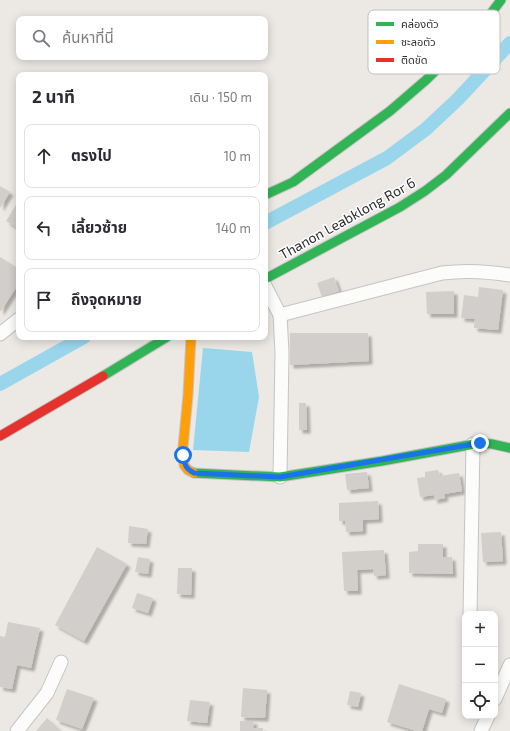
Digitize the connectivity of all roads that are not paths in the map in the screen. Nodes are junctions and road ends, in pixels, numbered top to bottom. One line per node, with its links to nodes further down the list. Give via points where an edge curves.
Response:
1 (501, 0): 2 (street)
2 (494, 10)
3 (432, 74): 5 (street, via 390,111 293,182)
4 (510, 113): 7 (street, Thanon Leabklong Ror 6, via 446,175 400,208)
5 (268, 194)
6 (510, 275): 9 (street, via 482,271 442,273)
7 (268, 277)
8 (268, 292): 9 (street)
9 (280, 315): 17 (street)
10 (16, 321): 11 (street)
11 (0, 334)
12 (162, 340): 14 (street)
13 (191, 340): 17 (street, via 184,465 194,473)
14 (0, 436)
15 (473, 444): 16 (street, via 492,444); 17 (street); 18 (street)
16 (510, 448)
17 (280, 477)
18 (470, 611)
19 (61, 662): 23 (street, via 46,694)
20 (504, 669): 21 (street)
21 (498, 689)
22 (487, 719): 24 (street)
23 (18, 731)
24 (481, 731)

